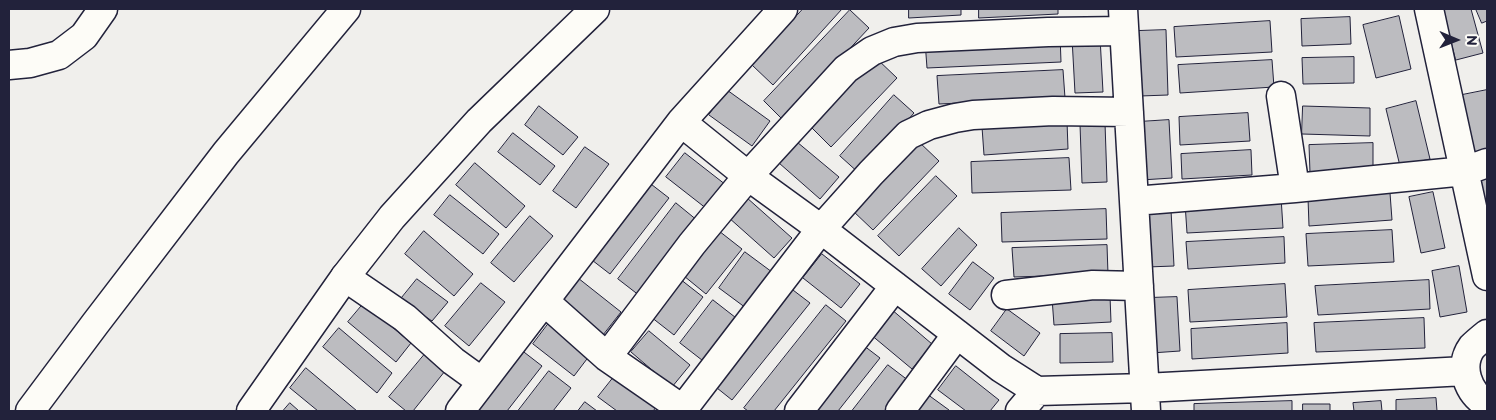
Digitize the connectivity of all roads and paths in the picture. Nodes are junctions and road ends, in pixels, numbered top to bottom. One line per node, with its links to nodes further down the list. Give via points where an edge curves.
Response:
1 (103, 9): 7 (street, via 84,36 59,55)
2 (346, 9): 32 (street, via 226,152)
3 (595, 9): 17 (street, via 479,121 392,217)
4 (783, 9): 10 (street)
5 (1429, 9): 11 (street)
6 (1124, 20): 9 (street); 12 (street, via 1048,32 917,38 894,42 872,51 846,69)
7 (9, 65)
8 (1280, 96): 13 (street)
9 (1129, 112): 14 (street); 15 (street, via 973,115 929,125 908,135)
10 (681, 122): 12 (street); 21 (street)
11 (1476, 167): 13 (street); 16 (street)
12 (748, 176): 15 (street); 24 (street)
13 (1295, 188): 14 (street)
14 (1134, 201): 19 (street)
15 (821, 229): 18 (street); 31 (street)
16 (1487, 276)
17 (345, 277): 26 (street, via 405,318); 29 (street)
18 (895, 286): 22 (street); 34 (street)
19 (1139, 286): 20 (street, via 1093,285); 27 (street)
20 (1006, 295)
21 (544, 301): 24 (street); 26 (street)
22 (957, 334): 28 (street, via 1001,368); 35 (street)
23 (1487, 334): 25 (street, via 1471,349 1466,359)
24 (607, 357): 31 (street)
25 (1466, 371): 27 (street); 30 (street, via 1468,384 1475,396)
26 (482, 382): 33 (street)
27 (1146, 400): 28 (street)
28 (1028, 401)
29 (257, 402)
30 (1487, 404)
31 (684, 410)
32 (30, 411)
33 (460, 411)
34 (799, 411)
35 (900, 411)

